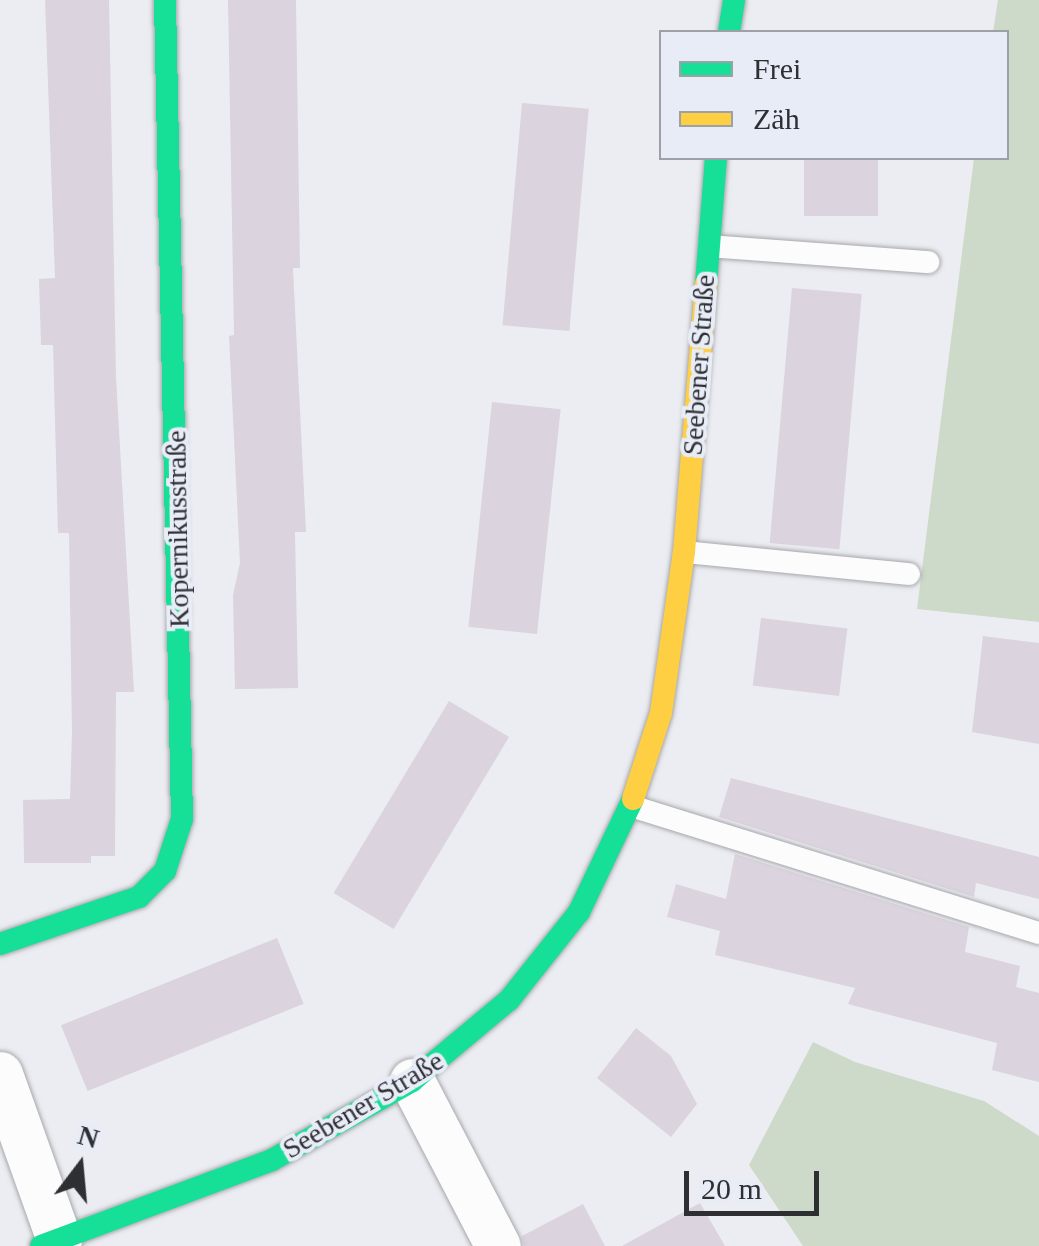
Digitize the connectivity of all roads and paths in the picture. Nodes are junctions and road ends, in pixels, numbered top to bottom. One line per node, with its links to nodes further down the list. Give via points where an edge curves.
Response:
1 (164, 0): 11 (street, Kopernikusstraße, via 182,819 164,871 139,896)
2 (734, 0): 3 (street)
3 (729, 30)
4 (716, 160): 5 (street, Seebener Straße)
5 (708, 246): 6 (lane); 7 (street, Seebener Straße)
6 (928, 262)
7 (684, 552): 8 (lane); 9 (street, Seebener Straße, via 661,713)
8 (909, 574)
9 (631, 806): 10 (lane); 13 (street, Seebener Straße, via 568,926 509,1000)
10 (1039, 932)
11 (0, 944)
12 (0, 1074): 14 (street)
13 (412, 1081): 14 (street, Seebener Straße, via 272,1160); 15 (street)
14 (50, 1243)
15 (498, 1246)

